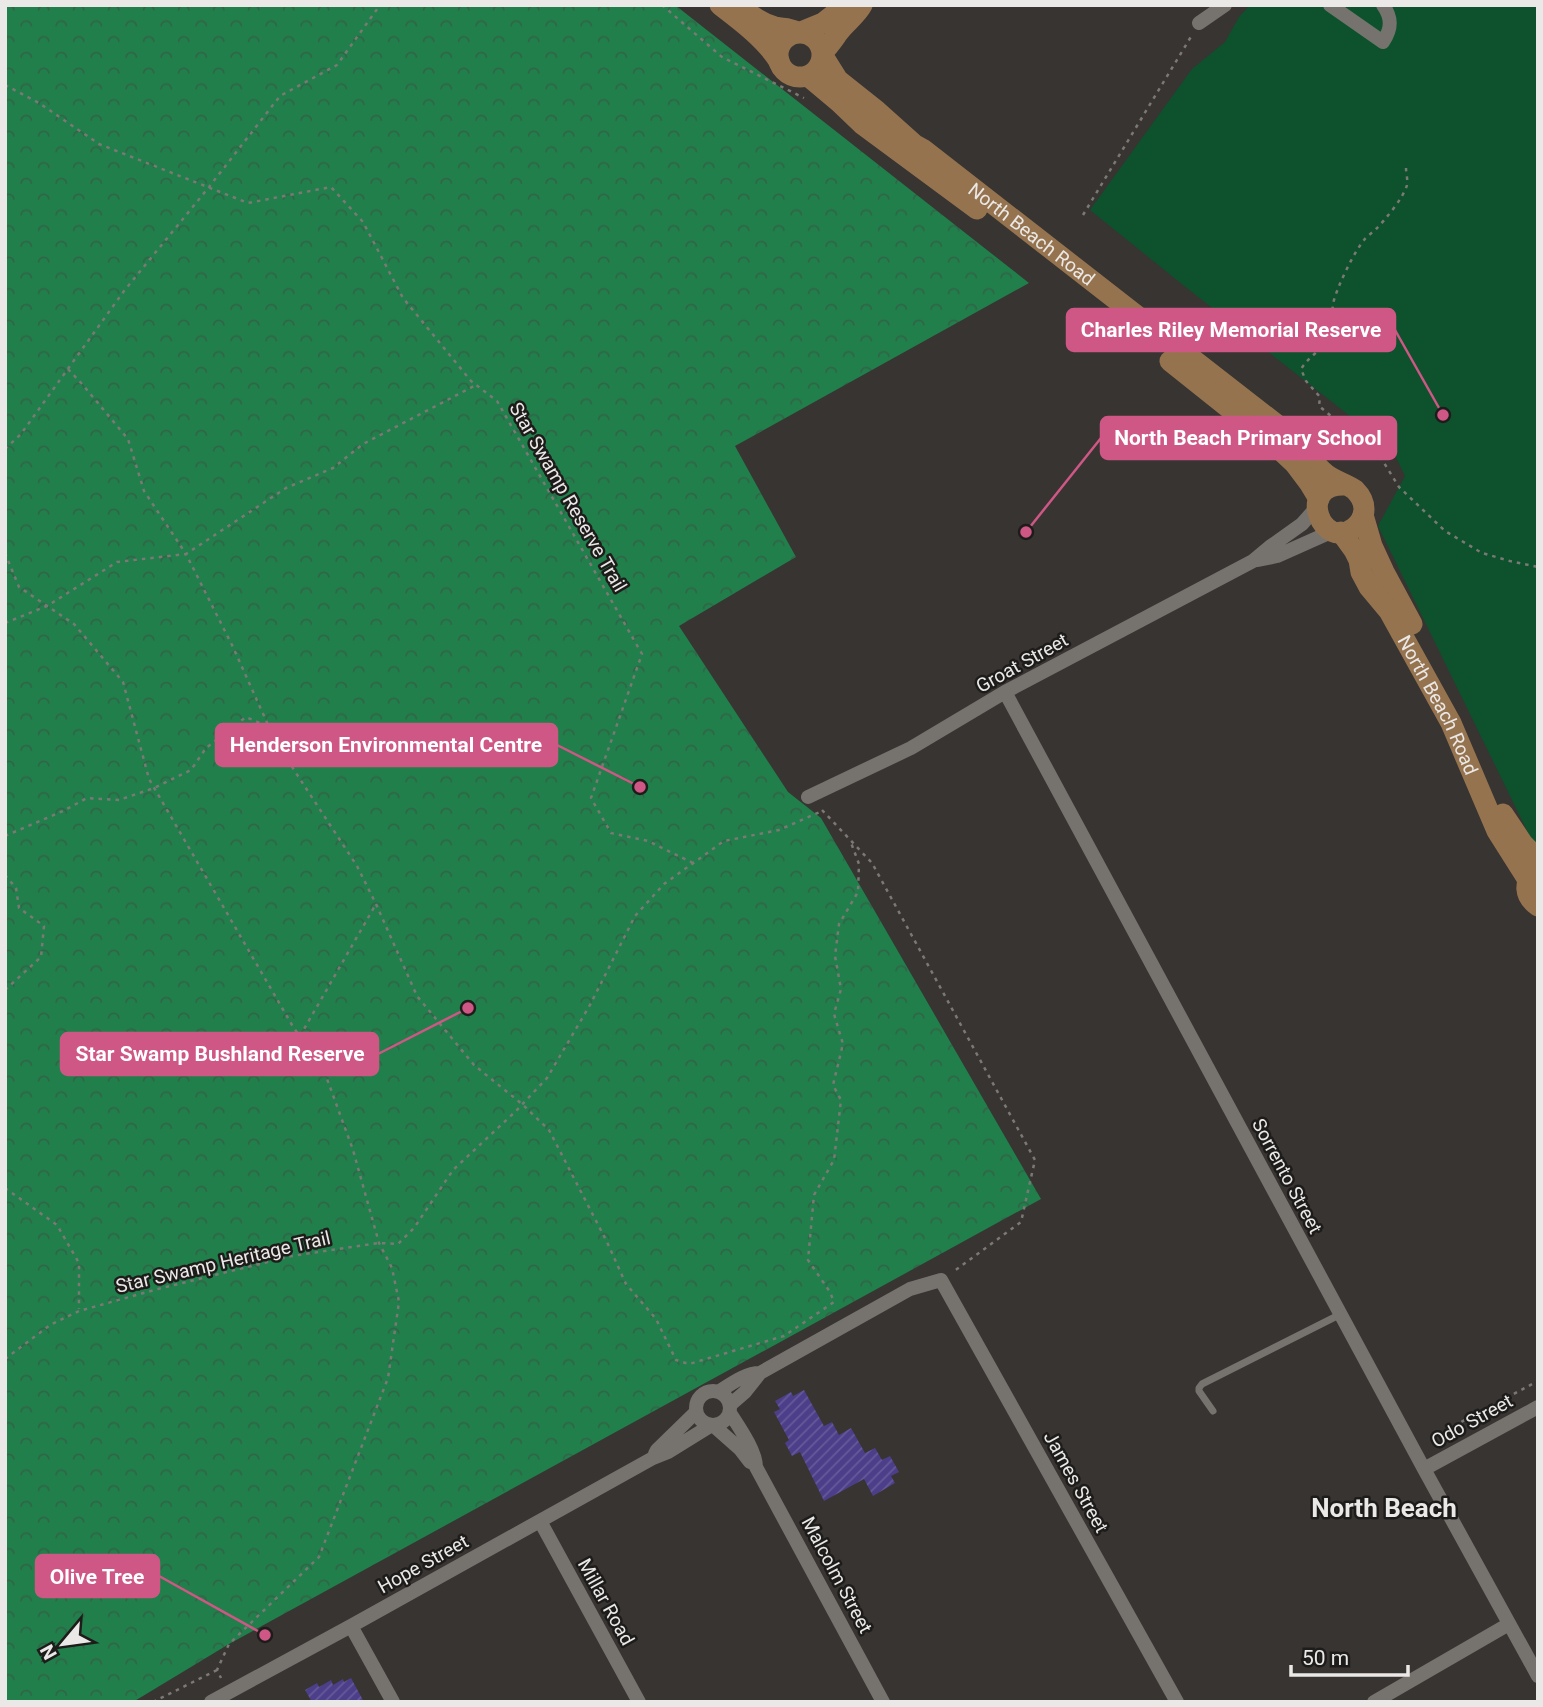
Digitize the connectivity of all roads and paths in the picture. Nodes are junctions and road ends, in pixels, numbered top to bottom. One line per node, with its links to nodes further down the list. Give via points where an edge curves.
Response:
1 (380, 5): 19 (path, via 337,65 280,96)
2 (662, 5): 17 (path, via 722,57)
3 (720, 5): 14 (main road, North Beach Road)
4 (739, 5): 12 (main road, North Beach Road, via 764,23)
5 (846, 5): 12 (main road, via 823,23)
6 (862, 5): 13 (main road)
7 (1225, 5): 11 (street)
8 (1330, 5): 10 (street)
9 (1383, 5): 10 (street, via 1391,22 1384,42)
10 (1348, 10)
11 (1199, 23): 20 (path)
12 (799, 32): 13 (main road, North Beach Road, via 816,38); 14 (main road, via 783,39)
13 (823, 54): 15 (main road, via 818,68); 24 (main road, North Beach Road, via 838,79 915,145 1290,435 1319,468)
14 (779, 61): 15 (main road, North Beach Road, via 787,73)
15 (808, 76): 25 (main road, North Beach Road, via 862,124 1274,444 1303,474)
16 (5, 85): 19 (path, Star Swamp Reserve Trail, via 99,144)
17 (814, 103)
18 (1406, 168): 31 (path, via 1407,185 1385,219 1364,240 1334,301 1327,338 1301,369 1320,397 1319,406 1381,457 1399,487 1445,531 1482,553)
19 (209, 187): 21 (path, via 124,291); 22 (path, Star Swamp Reserve Trail, via 248,203 331,187 363,222 403,298)
20 (1083, 215)
21 (68, 369): 23 (path); 29 (path, via 128,439 144,491)
22 (477, 385): 29 (path, via 363,444 333,468 286,488); 42 (path, Star Swamp Reserve Trail, via 497,401 642,654 591,798 611,833 648,841)
23 (5, 449)
24 (1343, 485): 25 (main road, via 1326,489); 26 (main road, North Beach Road, via 1360,496)
25 (1318, 503): 27 (main road, North Beach Road, via 1321,522); 30 (street, Groat Street, via 1303,524)
26 (1363, 515): 27 (main road, via 1355,527); 41 (main road, North Beach Road, via 1380,564 1435,665 1503,815)
27 (1337, 532): 30 (street, Groat Street); 44 (main road, North Beach Road, via 1354,550 1369,587 1389,611 1451,723 1497,831)
28 (5, 553): 32 (path, via 19,587)
29 (186, 554): 32 (path, via 117,562); 35 (path)
30 (1254, 561): 34 (street, Groat Street)
31 (1538, 567)
32 (47, 606): 33 (path); 36 (path, via 74,624 124,682)
33 (5, 623)
34 (1005, 692): 37 (street, Groat Street, via 911,748); 54 (street, Sorrento Street)
35 (269, 727): 36 (path, via 246,717 206,748 191,770); 45 (path)
36 (154, 788): 39 (path, via 119,800 88,798); 48 (path)
37 (808, 797): 38 (path)
38 (822, 811): 40 (path); 42 (path, Star Swamp Heritage Trail, via 779,830 724,841)
39 (5, 836)
40 (850, 840): 49 (path, via 859,864 858,892 839,924 835,956 841,989 834,1014 843,1044 833,1085 841,1100 834,1160 814,1195 808,1261 834,1302 784,1336 689,1364 676,1360 656,1319 626,1284 550,1130); 52 (path, via 872,863 1035,1160 1021,1222)
41 (1538, 859)
42 (693, 863): 49 (path, Star Swamp Heritage Trail, via 664,884 635,916 547,1078)
43 (5, 875): 47 (path, via 16,888 19,908 44,926 41,957)
44 (1533, 875): 46 (main road, North Beach Road, via 1527,892)
45 (376, 904): 48 (path); 49 (path, via 417,996 474,1065)
46 (1538, 906)
47 (5, 990)
48 (300, 1037): 51 (path, via 326,1076)
49 (522, 1104): 51 (path, Star Swamp Heritage Trail, via 453,1171 398,1244)
50 (5, 1188): 53 (path, via 57,1225 79,1264)
51 (379, 1243): 53 (path, Star Swamp Heritage Trail, via 292,1256); 71 (path, via 392,1268 399,1302 388,1378 319,1557 229,1644)
52 (942, 1280): 56 (street, via 911,1289); 79 (street, James Street)
53 (79, 1311): 55 (path, Star Swamp Heritage Trail, via 50,1325)
54 (1340, 1314): 61 (lane, via 1202,1384 1199,1391); 67 (street, Sorrento Street)
55 (5, 1359)
56 (760, 1373): 58 (street, via 749,1374); 60 (street)
57 (1538, 1381): 64 (path, via 1431,1438)
58 (718, 1392): 60 (street, via 726,1397); 62 (street, via 701,1395)
59 (1538, 1407): 67 (street, Odo Street)
60 (730, 1409): 63 (street, via 722,1424); 66 (street, Malcolm Street)
61 (1213, 1411)
62 (696, 1412): 63 (street); 65 (street, Hope Street)
63 (712, 1426): 65 (street, Hope Street); 66 (street, Malcolm Street)
64 (1436, 1446)
65 (653, 1458): 68 (street, Hope Street)
66 (756, 1467): 78 (street, Malcolm Street)
67 (1424, 1469): 69 (street, Sorrento Street)
68 (540, 1521): 70 (street, Hope Street); 77 (street, Millar Road)
69 (1509, 1624): 72 (street, Sorrento Street); 80 (street)
70 (351, 1626): 73 (street, Hope Street); 76 (street)
71 (217, 1670): 73 (path); 74 (path)
72 (1538, 1676)
73 (229, 1692): 75 (street, Hope Street)
74 (153, 1702)
75 (211, 1702)
76 (393, 1702)
77 (639, 1702)
78 (883, 1702)
79 (1177, 1702)
80 (1374, 1702)

